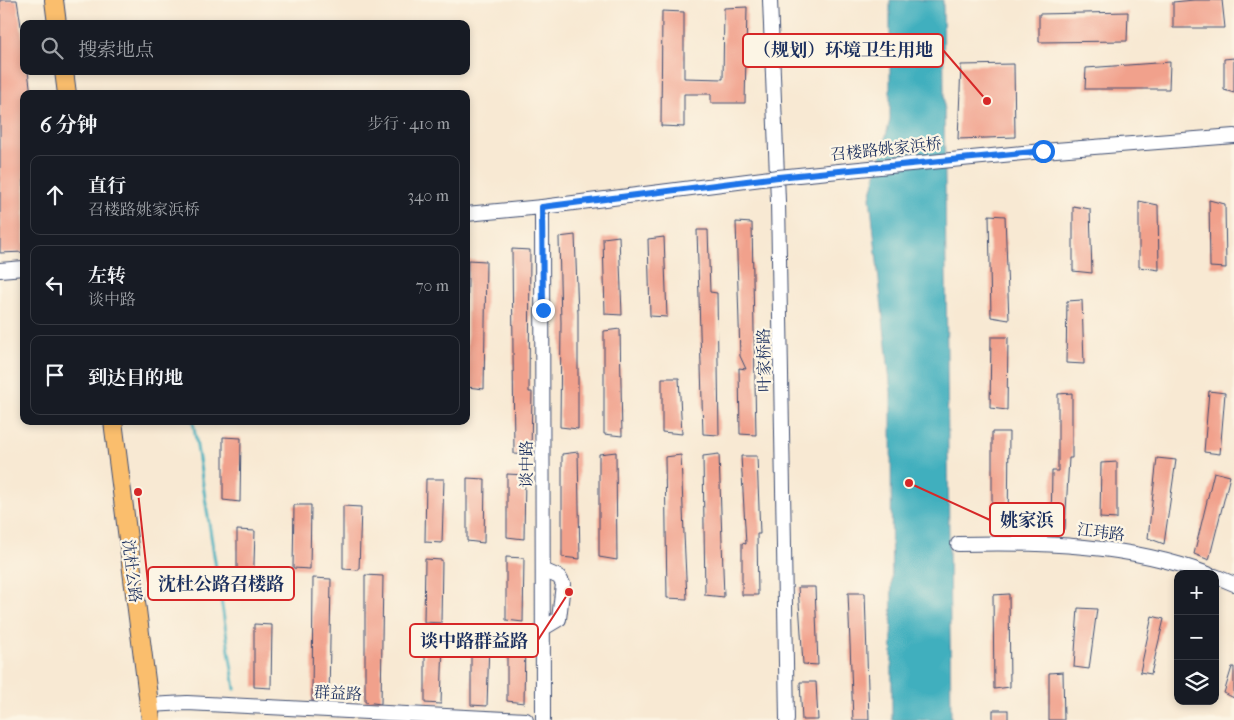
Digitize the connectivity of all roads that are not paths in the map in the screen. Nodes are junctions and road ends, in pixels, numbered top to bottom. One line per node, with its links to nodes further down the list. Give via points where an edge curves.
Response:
1 (54, 0): 3 (main road)
2 (770, 0): 21 (street, 叶家桥路, via 778,201)
3 (56, 20)
4 (65, 75): 5 (main road)
5 (66, 90)
6 (1234, 136): 7 (street, 召楼路姚家浜桥, bridge, via 778,177)
7 (542, 207): 8 (street, 召楼路姚家浜桥); 13 (street, 谈中路)
8 (470, 214)
9 (20, 268): 10 (street)
10 (0, 270)
11 (114, 425): 18 (main road, 沈杜公路)
12 (958, 544): 14 (street, 江玮路, via 1096,548 1148,557)
13 (544, 570): 17 (street, 谈中路); 17 (street, via 559,577 563,584 560,620)
14 (1194, 570)
15 (1219, 578): 16 (street)
16 (1234, 584)
17 (544, 628): 20 (street, 谈中路)
18 (150, 713): 19 (street, 群益路, via 187,703)
19 (526, 720)
20 (543, 720)
21 (787, 720)

